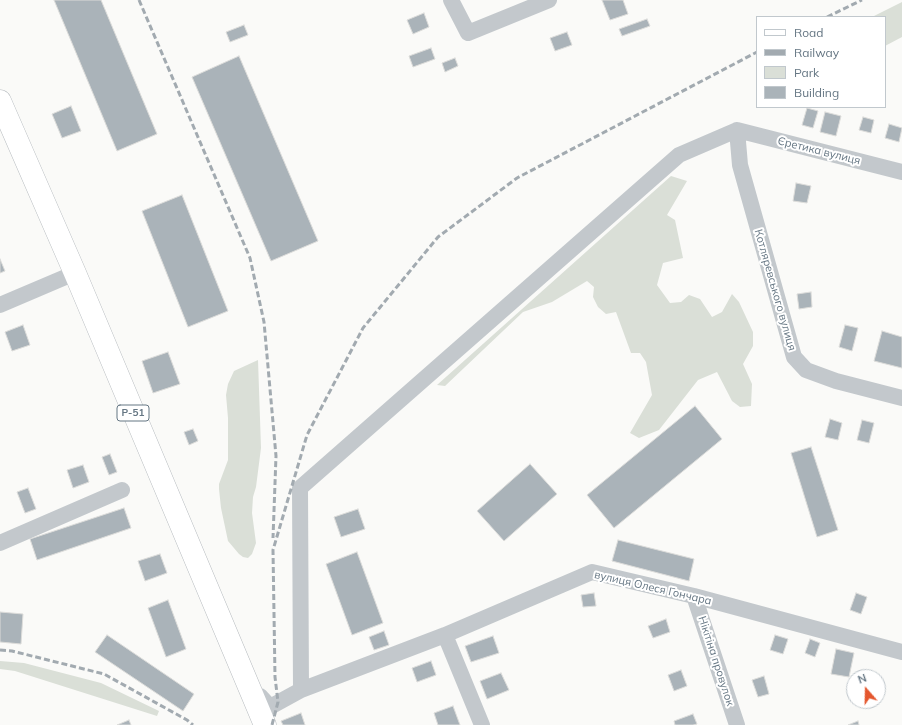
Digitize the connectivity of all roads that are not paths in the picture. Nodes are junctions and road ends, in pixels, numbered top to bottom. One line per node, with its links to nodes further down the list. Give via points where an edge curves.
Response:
1 (451, 0): 2 (street, via 468,33)
2 (549, 0)
3 (0, 101): 6 (main road, Р-51)
4 (737, 130): 5 (street, Єретика вулиця); 8 (street, Котляревського вулиця, via 740,165 794,357 806,370 836,381); 14 (street, via 679,155 300,488)
5 (902, 172)
6 (75, 273): 7 (street); 16 (main road, Р-51)
7 (0, 304)
8 (902, 398)
9 (122, 490): 10 (street)
10 (0, 543)
11 (694, 596): 12 (street, вулиця Олеся Гончара, via 592,572); 13 (street, вулиця Олеся Гончара); 18 (street, Нікітіна провулок)
12 (445, 635): 14 (street, вулиця Олеся Гончара); 17 (street)
13 (902, 652)
14 (301, 690): 15 (street, вулиця Олеся Гончара, via 270,707)
15 (260, 696)
16 (265, 725)
17 (482, 725)
18 (737, 725)

